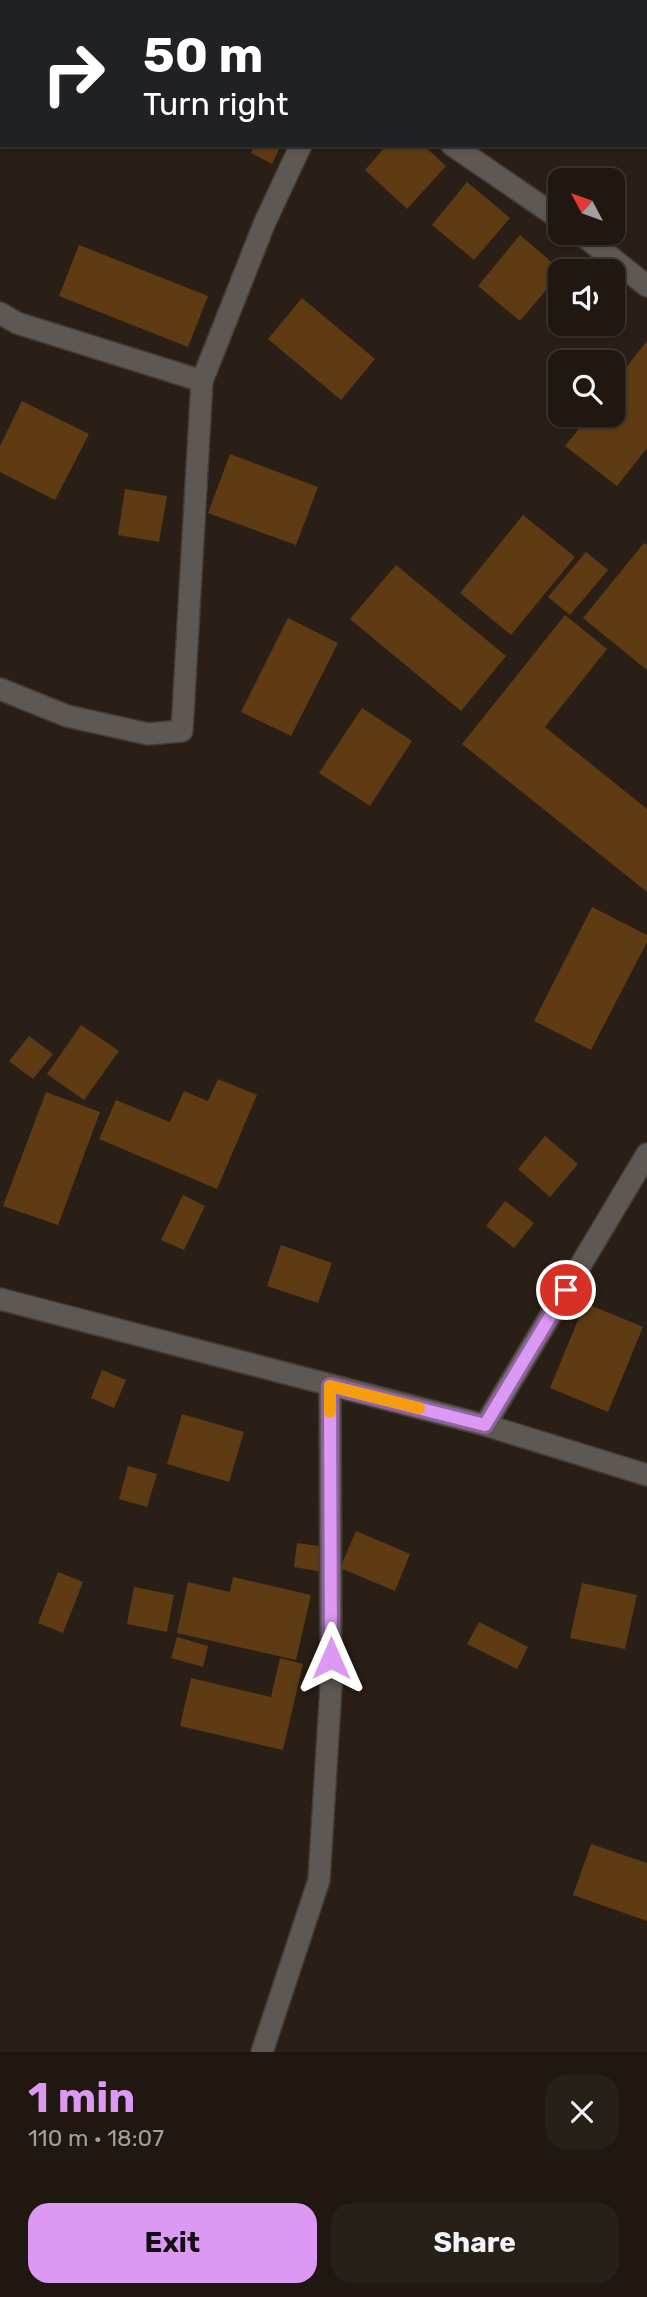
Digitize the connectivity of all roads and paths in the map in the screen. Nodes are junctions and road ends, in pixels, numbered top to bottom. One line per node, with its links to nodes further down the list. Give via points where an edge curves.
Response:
1 (299, 147): 7 (street)
2 (455, 147): 3 (street)
3 (548, 211)
4 (598, 245): 5 (street)
5 (647, 286)
6 (0, 313): 7 (street, via 17,323)
7 (202, 381): 8 (street, via 182,731 148,734 67,716)
8 (0, 689)
9 (647, 1154): 12 (street)
10 (0, 1299): 11 (street)
11 (330, 1386): 12 (street); 14 (street, via 331,1686 318,1880)
12 (485, 1425): 13 (street)
13 (647, 1475)
14 (262, 2052)

